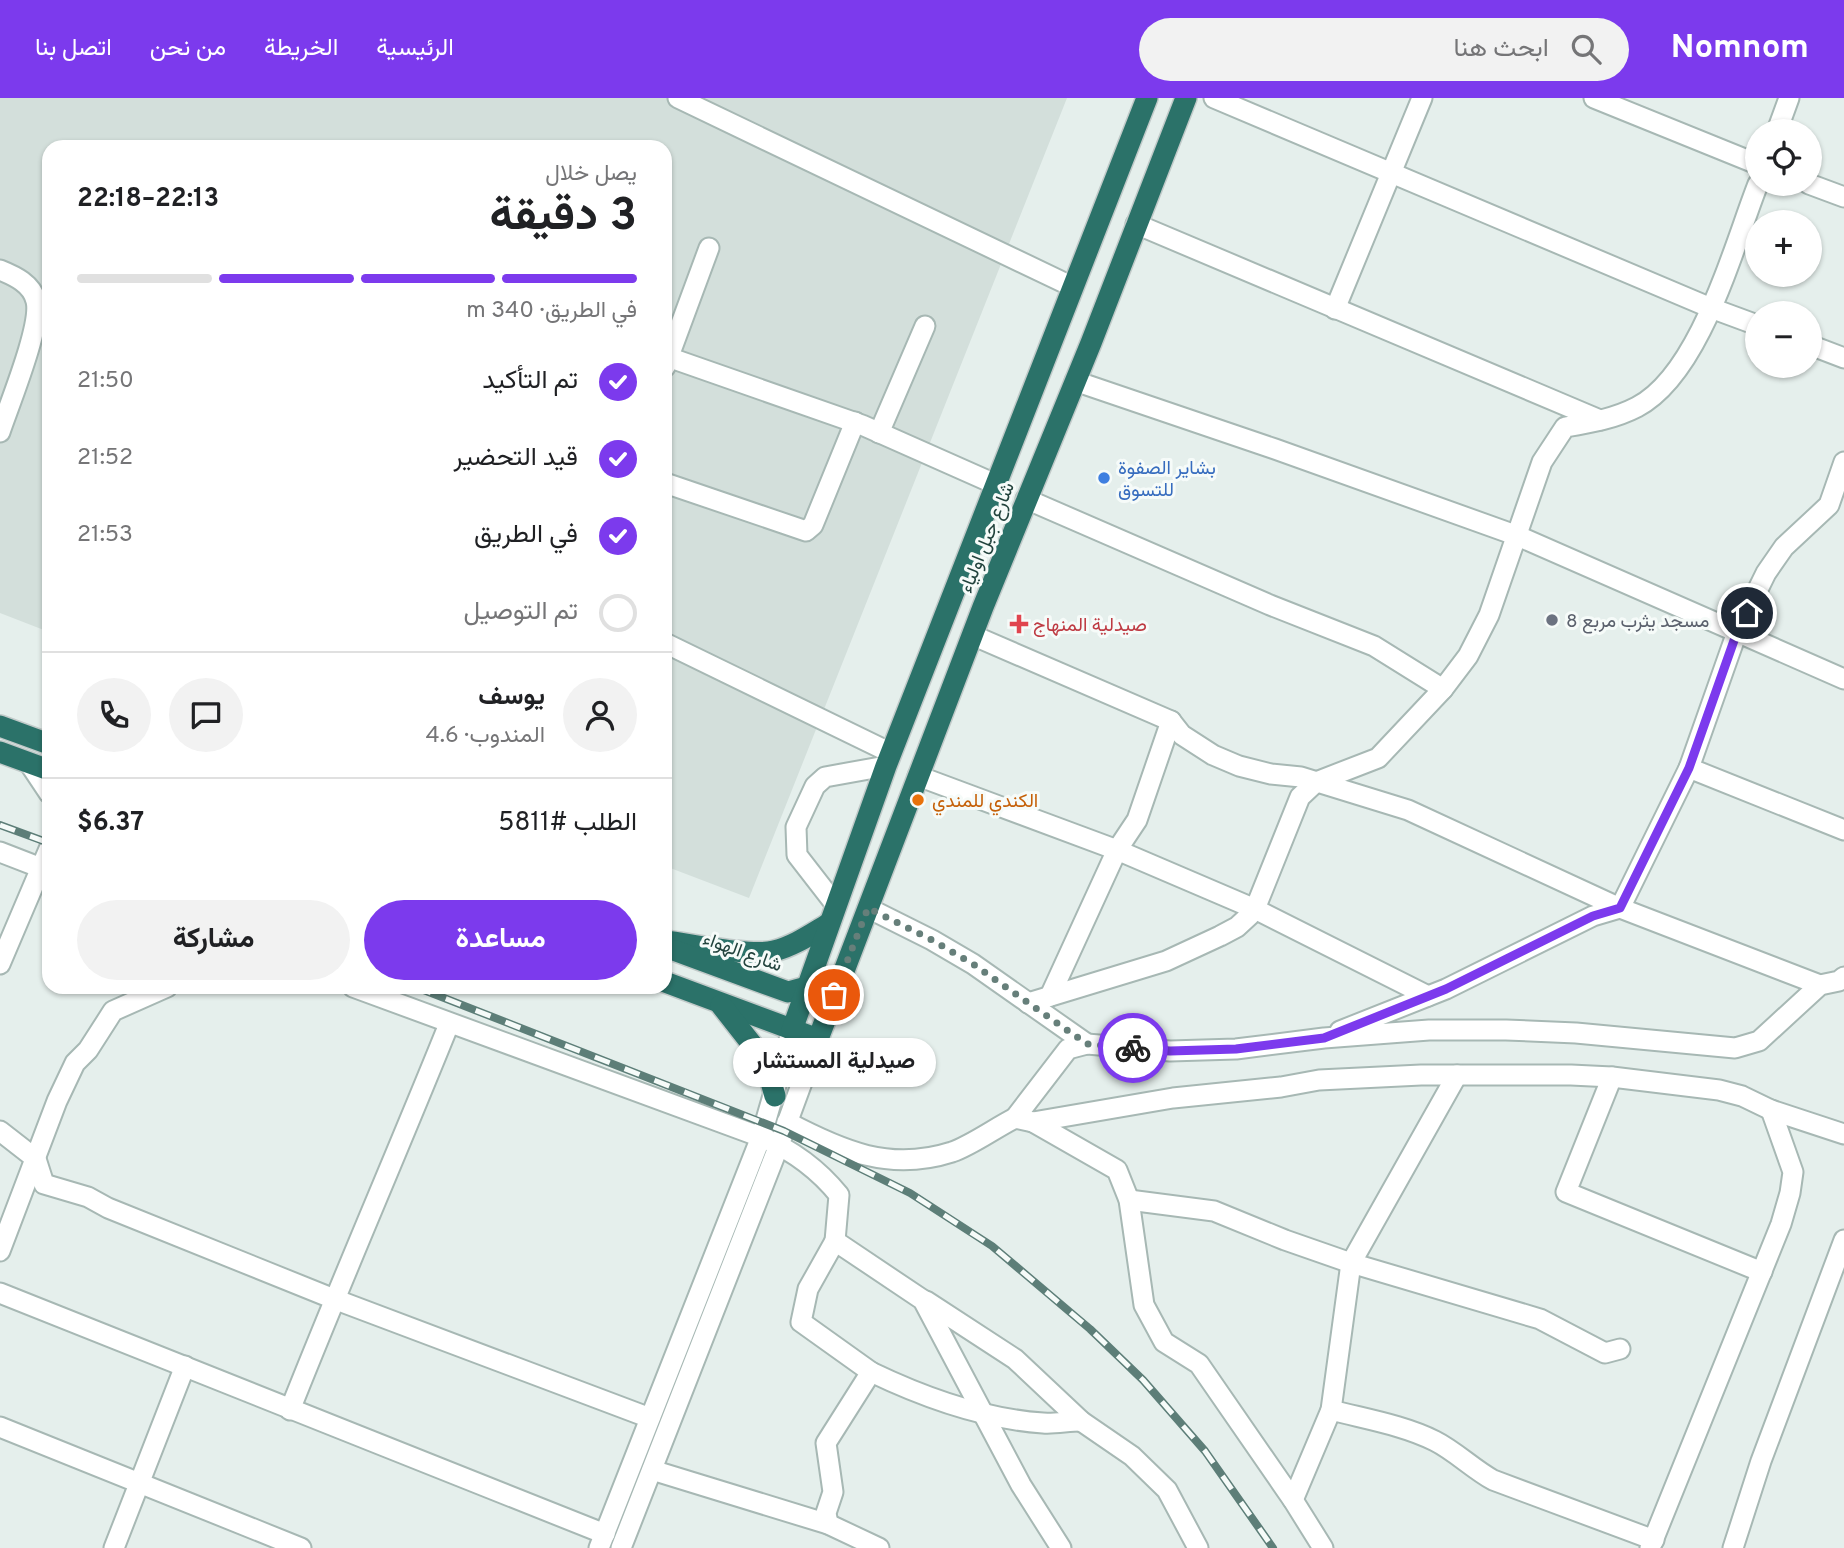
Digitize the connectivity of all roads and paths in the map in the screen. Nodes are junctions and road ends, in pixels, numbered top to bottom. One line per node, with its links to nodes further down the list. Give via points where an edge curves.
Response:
1 (678, 98): 17 (street)
2 (1147, 98): 17 (highway, شارع جبل اولياء)
3 (1185, 98): 14 (highway, شارع جبل اولياء)
4 (1214, 98): 10 (street)
5 (1422, 98): 10 (street)
6 (1594, 98): 9 (street)
7 (1789, 98): 8 (street)
8 (1781, 119)
9 (1745, 159)
10 (1392, 174): 18 (street); 19 (street)
11 (1822, 189): 13 (street)
12 (1753, 196): 18 (street)
13 (1844, 197)
14 (1136, 225): 19 (street); 26 (highway, شارع جبل اولياء)
15 (709, 248): 22 (street)
16 (0, 270): 29 (street, via 30,287 37,302 34,327)
17 (1073, 286): 32 (highway, شارع جبل اولياء)
18 (1711, 308): 20 (street); 27 (street, via 1686,358 1665,385 1638,406)
19 (1335, 309): 27 (street)
20 (1745, 321)
21 (925, 326): 30 (street)
22 (672, 344)
23 (1822, 348): 24 (street)
24 (1842, 352)
25 (672, 362): 28 (street)
26 (1075, 382): 34 (highway, شارع جبل اولياء); 36 (street)
27 (1601, 421): 36 (street, via 1565,427 1542,462)
28 (855, 422): 30 (street); 33 (street, via 813,525 806,531)
29 (0, 432)
30 (879, 433): 32 (street)
31 (1844, 462): 35 (street)
32 (995, 484): 46 (highway, شارع جبل اولياء)
33 (672, 485)
34 (1026, 499): 38 (highway, شارع جبل اولياء); 41 (street, via 1374,646)
35 (1836, 508): 37 (street, via 1784,547)
36 (1518, 536): 37 (street); 41 (street, via 1489,615 1468,656)
37 (1737, 632): 40 (street); 48 (street)
38 (972, 635): 42 (street); 49 (highway, شارع جبل اولياء)
39 (672, 647): 46 (street)
40 (1844, 680)
41 (1443, 689): 50 (street, via 1378,758)
42 (1171, 721): 50 (street, via 1213,755 1239,766); 52 (street, via 1137,820)
43 (0, 726): 44 (highway)
44 (42, 741)
45 (0, 752): 47 (highway)
46 (889, 760): 59 (highway, شارع جبل اولياء); 59 (street, via 825,777 815,786 796,827 797,855)
47 (39, 767)
48 (1689, 768): 51 (street); 57 (street)
49 (918, 776): 52 (street); 56 (highway, شارع جبل اولياء)
50 (1316, 782): 57 (street, via 1408,810); 58 (street, via 1300,797)
51 (1844, 830)
52 (1117, 850): 58 (street); 69 (street)
53 (0, 852): 54 (street)
54 (42, 861)
55 (42, 871): 62 (street)
56 (868, 908): 71 (highway, شارع جبل اولياء); 73 (street, via 973,964)
57 (1620, 908): 65 (street); 70 (street, via 1593,916)
58 (1255, 909): 69 (street, via 1237,927 1166,961); 70 (street)
59 (832, 914): 60 (highway, via 793,944 772,951); 66 (highway, شارع جبل اولياء)
60 (672, 945)
61 (672, 947): 66 (highway, شارع الهواء, via 788,992)
62 (0, 964)
63 (1844, 977): 65 (street)
64 (672, 985): 72 (highway)
65 (1820, 985): 76 (street, via 1759,1041 1735,1048 1506,1030)
66 (806, 987): 71 (highway); 75 (highway, شارع جبل اولياء)
67 (152, 994): 88 (street, via 113,1012 65,1080)
68 (371, 994): 74 (street)
69 (1050, 996): 73 (street)
70 (1428, 996): 76 (street)
71 (833, 1000): 77 (highway, شارع جبل اولياء)
72 (720, 1003): 75 (highway); 81 (highway, via 759,1051)
73 (1028, 1003): 78 (street)
74 (449, 1024): 87 (street); 96 (street)
75 (792, 1030): 77 (highway); 81 (street)
76 (1324, 1038): 78 (street, via 1236,1049 1170,1051)
77 (818, 1039): 84 (street)
78 (1087, 1044): 83 (street, via 1068,1049)
79 (1457, 1075): 80 (street); 83 (street, via 1319,1080); 93 (street)
80 (1612, 1077): 82 (street, via 1719,1090); 94 (street, via 1566,1192)
81 (775, 1096): 87 (street)
82 (1771, 1110): 86 (street); 94 (street, via 1793,1172 1782,1224)
83 (1024, 1120): 84 (street, via 955,1151 920,1160 888,1160 833,1147); 89 (street, via 1117,1171)
84 (787, 1122): 87 (street)
85 (0, 1131): 88 (street)
86 (1844, 1134)
87 (770, 1141): 91 (street, via 822,1175 839,1195); 104 (street); 107 (street)
88 (36, 1159): 92 (street); 96 (street, via 44,1184 88,1197)
89 (1129, 1200): 93 (street, via 1214,1211); 109 (street, via 1144,1305 1164,1342 1199,1364)
90 (1844, 1240): 120 (street)
91 (835, 1241): 97 (street); 100 (street, via 808,1289 801,1322)
92 (0, 1251)
93 (1351, 1263): 98 (street, via 1540,1319 1605,1353); 102 (street)
94 (1762, 1272): 112 (street)
95 (0, 1293): 99 (street)
96 (334, 1299): 101 (street); 104 (street)
97 (923, 1300): 103 (street); 105 (street, via 1016,1359)
98 (1620, 1349)
99 (185, 1366): 101 (street); 108 (street)
100 (871, 1371): 103 (street, via 940,1401); 110 (street, via 826,1443 833,1492 826,1513)
101 (290, 1410): 111 (street)
102 (1331, 1410): 109 (street); 112 (street, via 1420,1434 1493,1480)
103 (984, 1413): 105 (street, via 1044,1423); 117 (street, via 1021,1485)
104 (650, 1418): 111 (street)
105 (1081, 1420): 118 (street, via 1132,1456 1167,1490)
106 (0, 1427): 108 (street)
107 (652, 1470): 110 (street); 115 (street)
108 (140, 1483): 113 (street); 114 (street)
109 (1293, 1500): 119 (street)
110 (828, 1524): 116 (street)
111 (602, 1541)
112 (1652, 1544)
113 (114, 1548)
114 (301, 1548)
115 (621, 1548)
116 (879, 1548)
117 (1061, 1548)
118 (1198, 1548)
119 (1323, 1548)
120 (1733, 1548)

